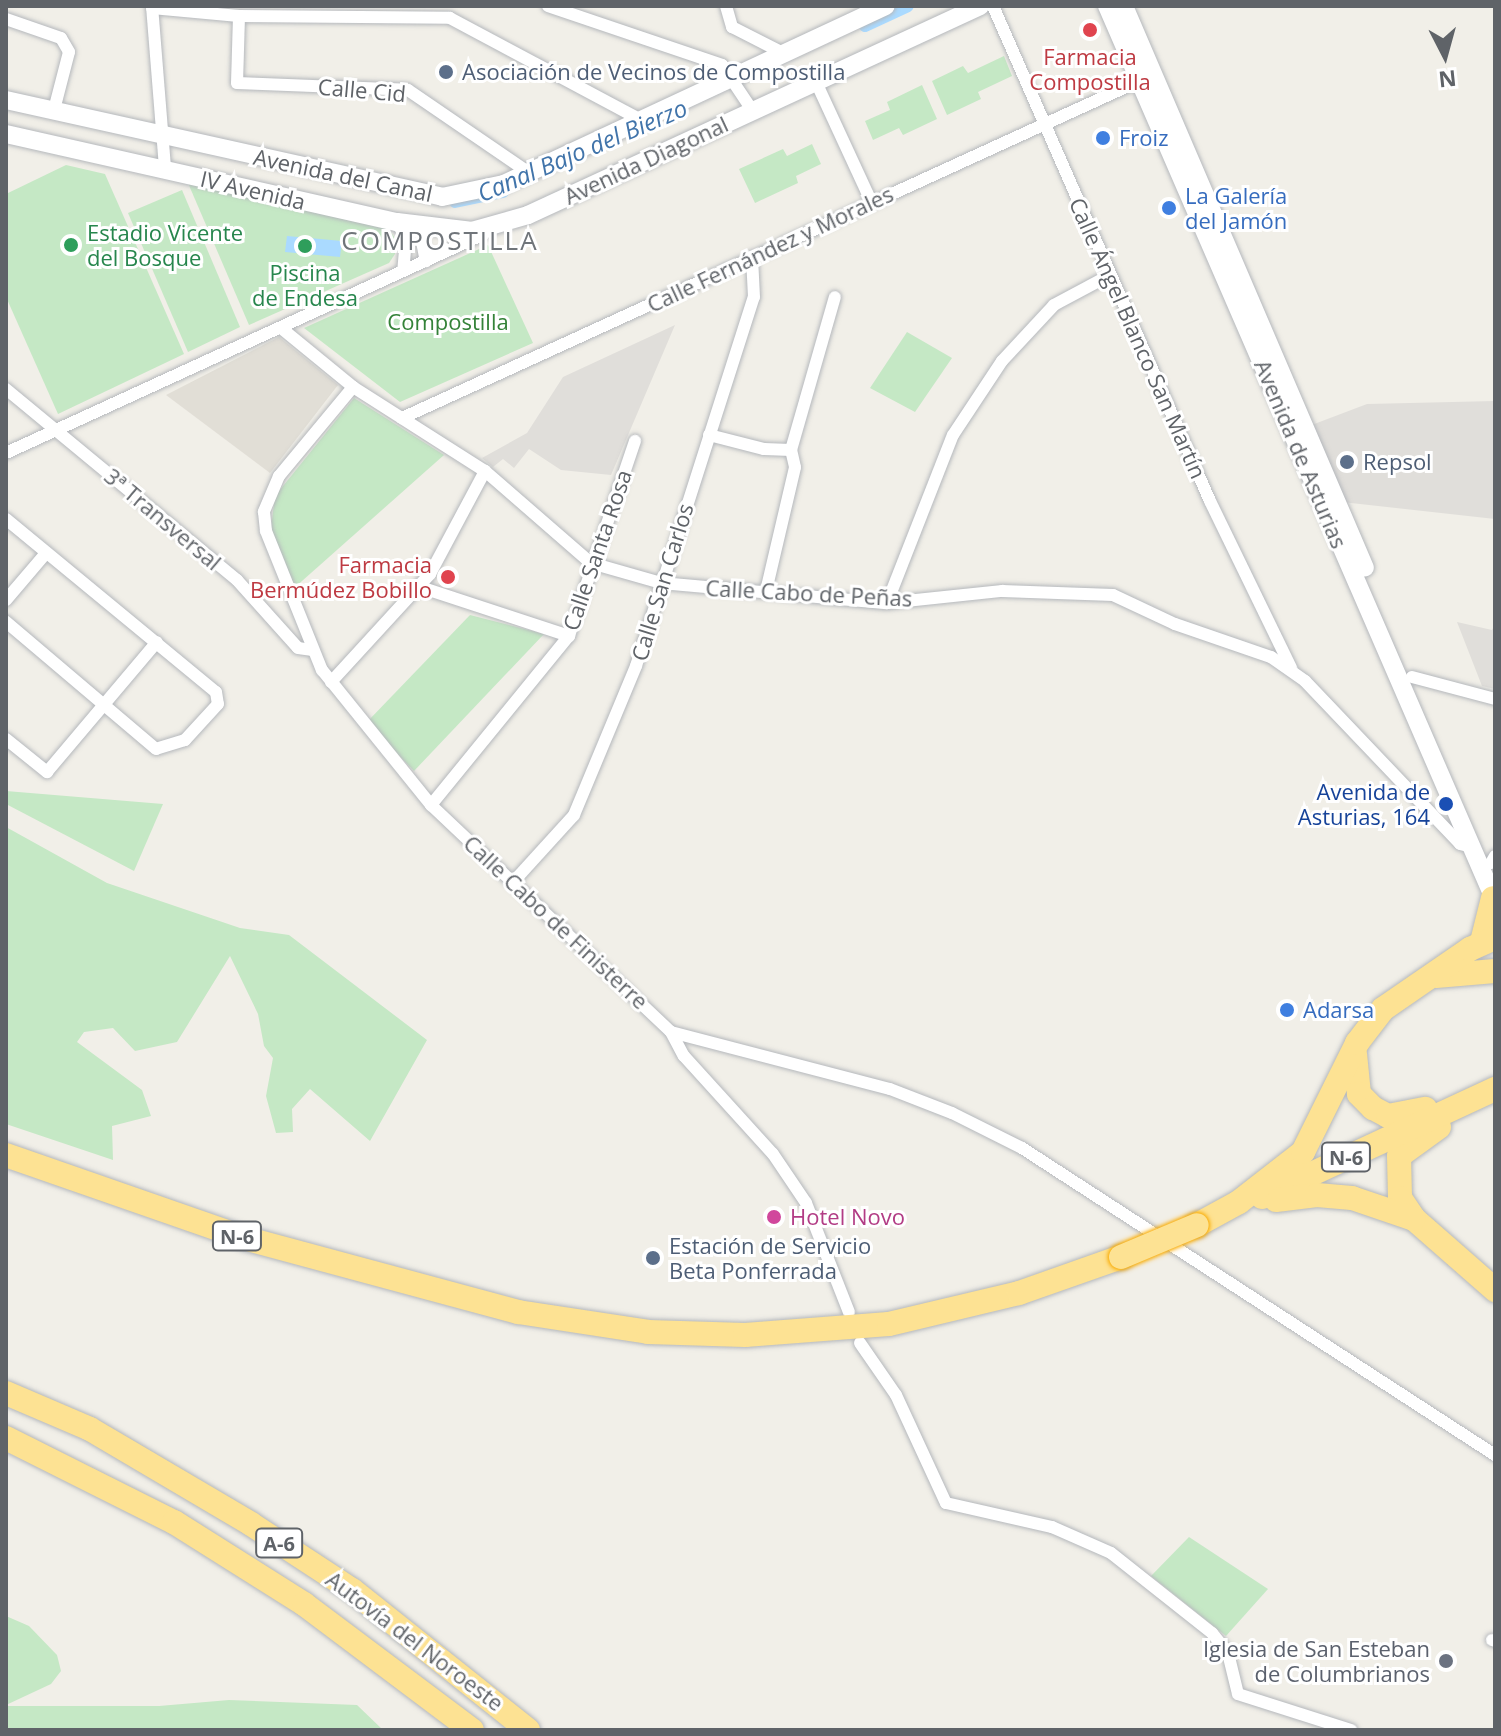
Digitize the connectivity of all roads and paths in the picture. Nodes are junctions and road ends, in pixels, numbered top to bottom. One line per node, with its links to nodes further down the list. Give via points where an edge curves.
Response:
1 (548, 6): 13 (street, via 722,65)
2 (726, 6): 12 (street, via 732,27)
3 (886, 6): 9 (street, Avenida del Canal)
4 (980, 6): 15 (street, Avenida Diagonal)
5 (993, 6): 20 (street, Calle Ángel Blanco San Martín)
6 (1107, 6): 14 (street, Avenida de Asturias)
7 (1124, 6): 57 (street, Avenida de Asturias)
8 (152, 7): 10 (street); 22 (street)
9 (858, 12): 12 (street, Avenida del Canal)
10 (239, 16): 19 (street, via 450,18); 24 (street, Calle Cid, via 237,83 408,90)
11 (6, 19): 17 (street, via 61,38 69,52)
12 (783, 53): 13 (street, Avenida del Canal)
13 (733, 75): 18 (street); 19 (street, Avenida del Canal)
14 (1139, 81): 20 (street, Calle Fernández y Morales); 63 (street, Avenida de Asturias)
15 (816, 82): 18 (street, Avenida Diagonal); 25 (street)
16 (6, 100): 17 (street, Avenida del Canal)
17 (54, 110): 22 (street, Avenida del Canal)
18 (752, 110): 28 (street, Avenida Diagonal)
19 (639, 119): 24 (street, Avenida del Canal)
20 (1045, 124): 25 (street, Calle Fernández y Morales); 32 (street, Calle Ángel Blanco San Martín)
21 (8, 137): 23 (street, IV Avenida)
22 (164, 137): 23 (street); 24 (street, Avenida del Canal, via 418,194 463,194)
23 (165, 166): 26 (street, IV Avenida)
24 (529, 173)
25 (872, 203): 29 (street, Calle Fernández y Morales)
26 (397, 222): 27 (street, IV Avenida); 31 (street, via 406,239)
27 (419, 226): 28 (street, IV Avenida, via 472,231); 30 (street)
28 (502, 226): 30 (street, Avenida Diagonal)
29 (752, 257): 37 (street, Calle Fernández y Morales); 39 (street, Calle San Carlos, via 754,297)
30 (426, 261): 31 (street, Avenida Diagonal)
31 (403, 271): 34 (street, Avenida Diagonal)
32 (1110, 275): 51 (street, via 1054,305 1002,361 953,435); 56 (street, Calle Ángel Blanco San Martín)
33 (835, 297): 41 (street)
34 (281, 328): 35 (street, Calle Cabo de Peñas); 38 (street, Avenida Diagonal)
35 (353, 387): 37 (street, Calle Cabo de Peñas); 55 (street, Calle Cabo de Finisterre, via 272,489 264,512 266,531)
36 (6, 389): 38 (street, 3ª Transversal)
37 (402, 418): 43 (street, Calle Cabo de Peñas)
38 (57, 429): 42 (street, Avenida Diagonal); 55 (street, 3ª Transversal, via 237,580 298,648)
39 (709, 435): 41 (street); 47 (street, Calle San Carlos)
40 (635, 441): 46 (street, Calle Santa Rosa)
41 (791, 450): 49 (street, via 795,467)
42 (6, 453)
43 (485, 471): 46 (street, Calle Cabo de Peñas); 48 (street)
44 (6, 519): 45 (street)
45 (46, 553): 50 (street); 54 (street)
46 (591, 563): 47 (street, Calle Cabo de Peñas); 53 (street, Calle Santa Rosa)
47 (661, 583): 49 (street, Calle Cabo de Peñas); 65 (street, Calle San Carlos, via 636,666 574,815)
48 (420, 587): 53 (street); 58 (street)
49 (766, 591): 51 (street, Calle Cabo de Peñas)
50 (6, 600)
51 (887, 603): 56 (street, Calle Cabo de Peñas, via 1002,591 1113,595)
52 (6, 622): 60 (street)
53 (569, 636): 62 (street, Calle Santa Rosa)
54 (157, 642): 60 (street); 60 (street, via 216,692 206,720 185,740 156,749)
55 (313, 650): 58 (street, Calle Cabo de Finisterre)
56 (1291, 668): 63 (street, Calle Cabo de Peñas, via 1460,844)
57 (1412, 677): 59 (street); 64 (street, Avenida de Asturias)
58 (331, 682): 62 (street, Calle Cabo de Finisterre)
59 (1495, 699)
60 (103, 705): 61 (street, via 47,772)
61 (6, 739)
62 (431, 805): 65 (street, Calle Cabo de Finisterre)
63 (1472, 847): 66 (street, Avenida de Asturias)
64 (1494, 864)
65 (514, 881): 70 (street, Calle Cabo de Finisterre)
66 (1494, 900): 67 (highway)
67 (1488, 940): 69 (highway)
68 (1495, 971): 69 (highway)
69 (1426, 979): 71 (highway, via 1394,999)
70 (671, 1032): 77 (street, Calle Cabo de Finisterre, via 684,1056 773,1154 806,1203 840,1278); 81 (street, via 890,1089 1022,1148)
71 (1357, 1043): 72 (highway, via 1354,1071 1359,1094 1388,1116); 75 (highway, via 1303,1152 1239,1202)
72 (1495, 1090): 74 (highway, via 1399,1156 1398,1188); 75 (highway, N-6)
73 (6, 1155): 75 (highway, N-6, bridge, via 244,1238 518,1312 648,1332 773,1334 889,1324 1019,1293)
74 (1414, 1219): 75 (highway, via 1352,1198 1317,1195 1274,1201); 76 (highway)
75 (1197, 1225)
76 (1495, 1290)
77 (849, 1312)
78 (860, 1343): 84 (street, via 896,1395 946,1503 1052,1527 1111,1553 1196,1617 1228,1653 1232,1686 1248,1701)
79 (6, 1393): 83 (highway, Autovía del Noroeste / A-6, via 90,1429 251,1524 352,1590)
80 (6, 1438): 82 (highway, Autovía del Noroeste / A-6, via 174,1522 330,1622)
81 (1495, 1455)
82 (472, 1730)
83 (528, 1730)
84 (1351, 1730)

